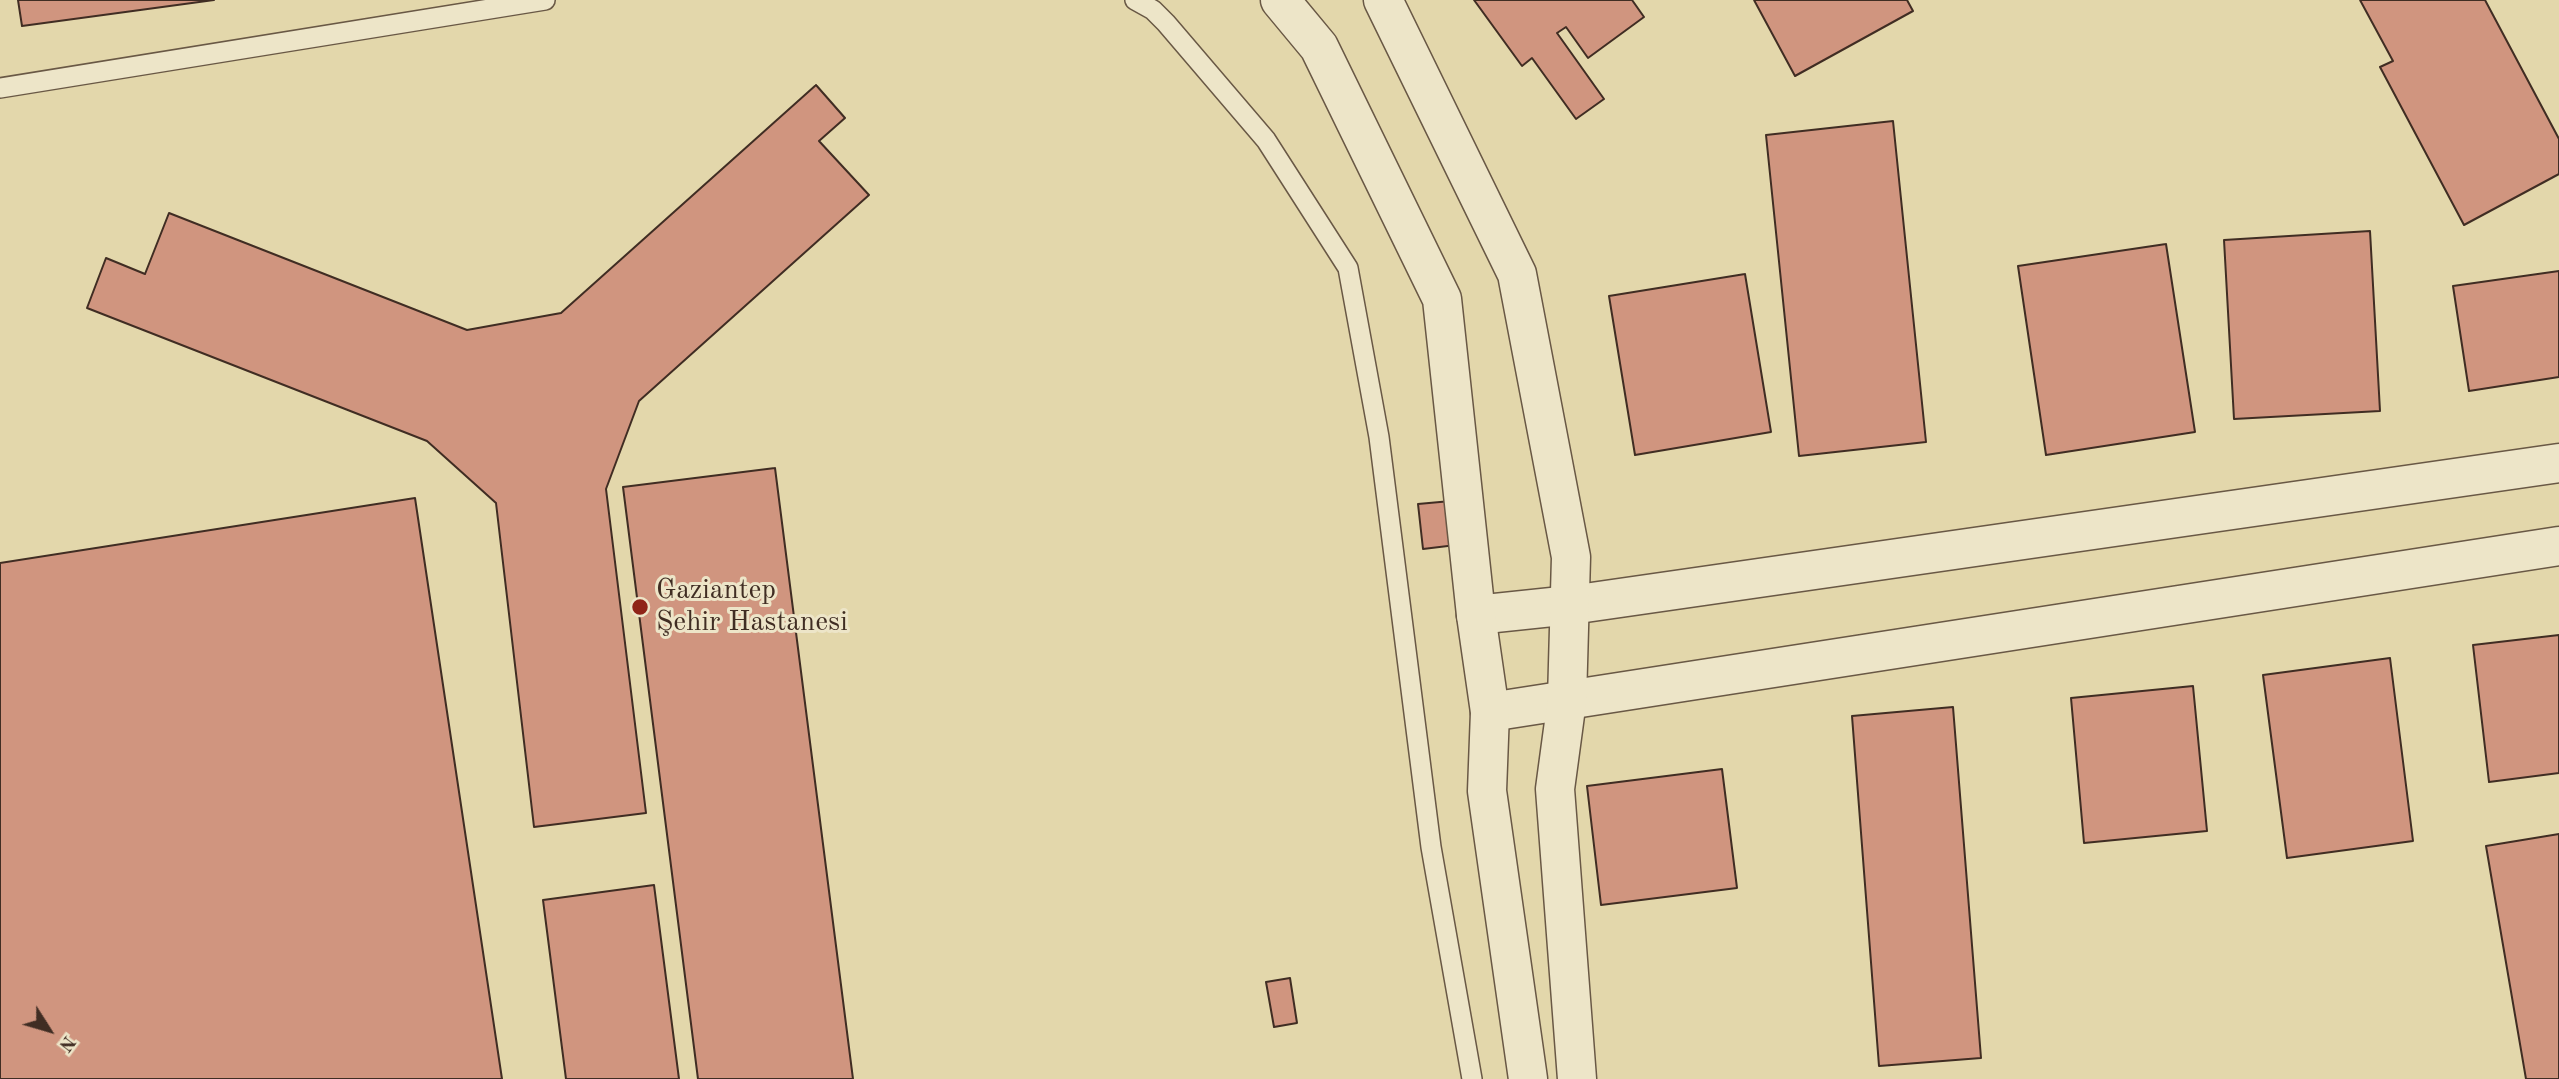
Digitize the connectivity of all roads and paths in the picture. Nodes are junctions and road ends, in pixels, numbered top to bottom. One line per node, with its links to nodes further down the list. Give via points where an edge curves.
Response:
1 (545, 0): 5 (lane)
2 (1135, 0): 12 (lane, via 1166,23 1266,140 1348,268 1379,437 1431,847)
3 (1280, 0): 9 (street, via 1319,47 1442,299)
4 (1383, 0): 8 (street, via 1517,274 1571,557)
5 (0, 88)
6 (2559, 463): 8 (street)
7 (2559, 546): 10 (street)
8 (1571, 605): 9 (street); 10 (street)
9 (1476, 615): 11 (street)
10 (1567, 700): 11 (street); 14 (street, via 1555,789)
11 (1490, 712): 13 (street, via 1487,791)
12 (1472, 1079)
13 (1528, 1079)
14 (1577, 1079)

